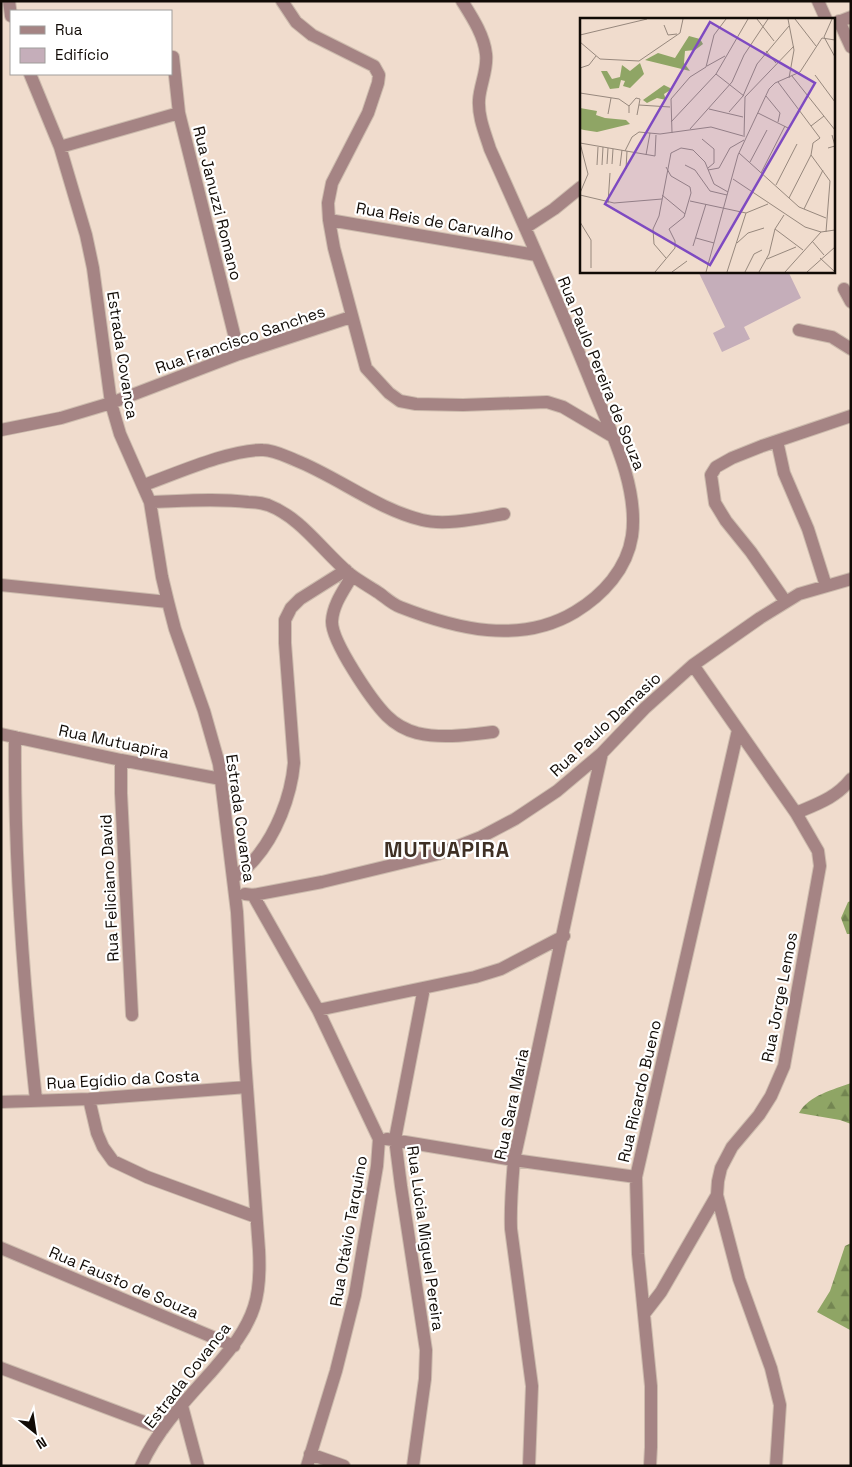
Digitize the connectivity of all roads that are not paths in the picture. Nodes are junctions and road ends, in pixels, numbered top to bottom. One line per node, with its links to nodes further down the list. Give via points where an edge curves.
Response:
1 (282, 1): 11 (street, via 296,22 312,35 374,66 378,74 368,113 332,183)
2 (462, 1): 12 (street, Rua Paulo Pereira de Souza, via 484,41 486,54 479,101 480,120)
3 (818, 1): 4 (street)
4 (837, 20): 5 (street)
5 (851, 47)
6 (173, 57): 8 (street, Rua Januzzi Romano)
7 (30, 75): 9 (street, Estrada Covanca)
8 (179, 114): 9 (street); 19 (street, Rua Januzzi Romano)
9 (60, 147): 20 (street, Estrada Covanca, via 86,235)
10 (580, 187): 12 (street)
11 (329, 220): 13 (street, Rua Reis de Carvalho); 16 (street)
12 (525, 228): 13 (street, Rua Paulo Pereira de Souza)
13 (536, 255): 23 (street, Rua Paulo Pereira de Souza)
14 (844, 289): 15 (street)
15 (851, 302)
16 (351, 317): 19 (street, Rua Francisco Sanches); 23 (street, via 366,368 383,388 400,401 463,405 547,402 563,407)
17 (799, 330): 18 (street, via 832,337)
18 (851, 349)
19 (239, 354): 20 (street, Rua Francisco Sanches)
20 (111, 403): 22 (street, Rua Francisco Sanches, via 61,418); 25 (street, Estrada Covanca, via 120,434)
21 (851, 416): 24 (street)
22 (1, 430)
23 (612, 436): 28 (street, Rua Paulo Pereira de Souza, via 629,486 632,536 614,579 589,604 566,617 542,628 507,632 473,629 397,606)
24 (777, 441): 31 (street, via 784,473 808,529); 32 (street, via 732,458 716,467 711,475 715,502 726,521)
25 (144, 485): 26 (street, Estrada Covanca); 27 (street, via 232,454 265,449 315,468 386,507 423,521 456,522)
26 (150, 502): 28 (street, Rua Paulo Pereira de Souza, via 231,500 266,504 302,527); 33 (street, Estrada Covanca)
27 (504, 514)
28 (349, 573): 36 (street, via 336,604 332,621 334,633 366,689 387,716 417,733 454,737); 44 (street, via 300,599 285,620 293,777 283,810 264,847 253,862)
29 (851, 579): 31 (street, Rua Paulo Damasio)
30 (1, 584): 33 (street)
31 (826, 586): 32 (street, Rua Paulo Damasio)
32 (785, 601): 34 (street, Rua Paulo Damasio)
33 (168, 602): 41 (street, Estrada Covanca, via 213,741)
34 (693, 665): 35 (street, Rua Jorge Lemos); 39 (street, Rua Paulo Damasio, via 645,708)
35 (738, 730): 43 (street, Rua Jorge Lemos); 58 (street, Rua Ricardo Bueno)
36 (494, 732)
37 (1, 734): 38 (street, Rua Mutuapira)
38 (15, 738): 40 (street, Rua Mutuapira); 53 (street, via 17,857)
39 (602, 754): 46 (street, Rua Paulo Damasio, via 557,791 481,837 428,856); 47 (street, Rua Sara Maria, via 570,893)
40 (120, 760): 41 (street, Rua Mutuapira); 50 (street, Rua Feliciano David)
41 (221, 779): 44 (street, Estrada Covanca)
42 (851, 779): 43 (street, via 836,795)
43 (796, 813): 59 (street, Rua Jorge Lemos, via 818,851 820,866 784,1066 771,1096 732,1147 721,1168)
44 (233, 878): 45 (street, Estrada Covanca)
45 (235, 892): 46 (street); 51 (street, Estrada Covanca)
46 (253, 895): 49 (street, Rua Otávio Tarquino)
47 (564, 936): 48 (street, via 501,969); 57 (street, Rua Sara Maria)
48 (424, 988): 49 (street); 56 (street, Rua Lúcia Miguel Pereira)
49 (318, 1010): 55 (street, Rua Otávio Tarquino)
50 (132, 1015)
51 (248, 1088): 52 (street, Rua Egídio da Costa); 60 (street, Estrada Covanca)
52 (89, 1099): 53 (street, Rua Egídio da Costa); 60 (street, via 97,1133 113,1161)
53 (36, 1100): 54 (street, Rua Egídio da Costa)
54 (1, 1102)
55 (379, 1139): 56 (street); 67 (street, Rua Otávio Tarquino, via 355,1295 336,1371)
56 (395, 1139): 57 (street); 71 (street, Rua Lúcia Miguel Pereira, via 426,1350)
57 (514, 1160): 58 (street); 72 (street, Rua Sara Maria, via 511,1229 532,1386)
58 (636, 1177): 62 (street, Rua Ricardo Bueno)
59 (717, 1195): 62 (street); 74 (street, Rua Jorge Lemos, via 739,1278 771,1368 780,1405)
60 (256, 1218): 63 (street, Estrada Covanca, via 259,1282 254,1307)
61 (1, 1248): 63 (street, Rua Fausto de Souza)
62 (644, 1314): 73 (street, Rua Ricardo Bueno, via 651,1386)
63 (234, 1346): 65 (street, Estrada Covanca)
64 (1, 1368): 66 (street)
65 (182, 1406): 66 (street, Estrada Covanca); 69 (street)
66 (163, 1429): 68 (street, Estrada Covanca)
67 (308, 1460): 70 (street)
68 (141, 1466)
69 (198, 1466)
70 (344, 1466)
71 (413, 1466)
72 (529, 1466)
73 (650, 1466)
74 (776, 1466)

